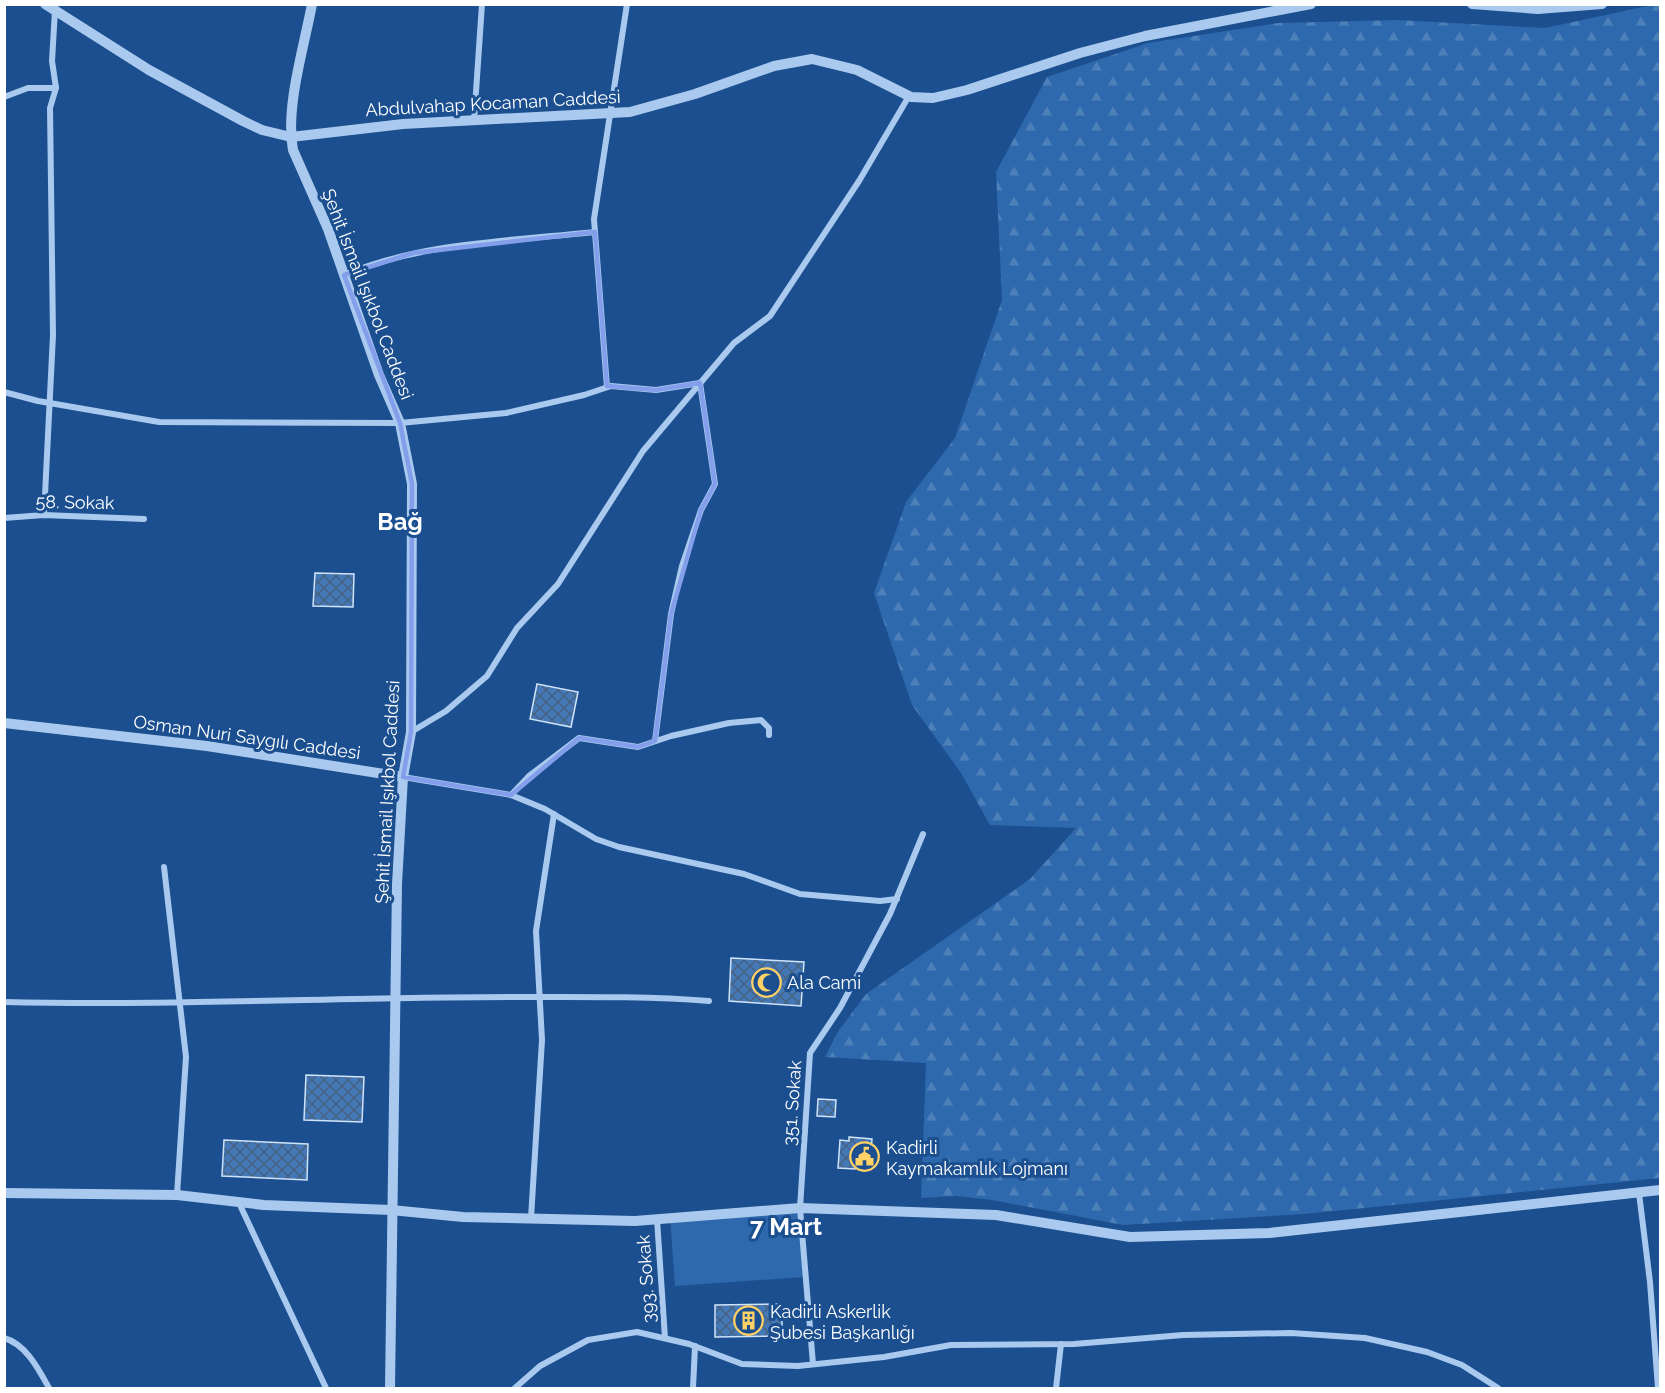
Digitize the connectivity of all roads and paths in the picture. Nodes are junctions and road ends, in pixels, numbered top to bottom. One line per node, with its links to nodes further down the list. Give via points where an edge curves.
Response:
1 (312, 4): 15 (street, Şehit İsmail Işıkbol Caddesi)
2 (482, 4): 14 (street)
3 (627, 4): 13 (street)
4 (1311, 4): 9 (street, Abdulvahap Kocaman Caddesi)
5 (1472, 4): 8 (street)
6 (1602, 4): 8 (street)
7 (51, 6): 10 (street); 15 (street, Abdulvahap Kocaman Caddesi, via 124,56 243,121)
8 (1567, 6)
9 (1259, 9): 11 (street, Abdulvahap Kocaman Caddesi, via 1108,45 950,95 922,99)
10 (56, 88): 12 (street, via 28,88); 21 (street, via 50,108)
11 (909, 96): 13 (street, Abdulvahap Kocaman Caddesi, via 857,70 812,59 774,66 655,106); 18 (street, via 860,182 770,316 734,342)
12 (4, 97)
13 (609, 114): 14 (street, Abdulvahap Kocaman Caddesi); 16 (street)
14 (474, 122): 15 (street, Abdulvahap Kocaman Caddesi, via 383,126)
15 (291, 137): 17 (street, Şehit İsmail Işıkbol Caddesi)
16 (595, 232): 17 (street, via 413,253); 19 (street)
17 (344, 275): 22 (street, Şehit İsmail Işıkbol Caddesi)
18 (700, 383): 19 (street, via 656,390); 27 (street, via 643,452 558,584 517,628 487,676 446,711); 29 (street, via 715,484 701,510 682,566 671,614)
19 (607, 387): 22 (street, via 506,413)
20 (4, 392): 21 (street)
21 (51, 403): 22 (street, via 159,422); 23 (street)
22 (400, 423): 27 (street, Şehit İsmail Işıkbol Caddesi, via 412,484)
23 (44, 515): 24 (street, 58. Sokak); 25 (street, 58. Sokak)
24 (4, 518)
25 (144, 519)
26 (4, 723): 30 (street, Osman Nuri Saygılı Caddesi, via 207,746)
27 (411, 732): 30 (street, Şehit İsmail Işıkbol Caddesi)
28 (768, 735): 29 (street, via 769,728 761,720 729,723)
29 (655, 741): 31 (street, via 638,747 579,738)
30 (404, 777): 31 (street, Osman Nuri Saygılı Caddesi); 36 (street, Şehit İsmail Işıkbol Caddesi)
31 (511, 795): 32 (street, Osman Nuri Saygılı Caddesi)
32 (554, 814): 35 (street, Osman Nuri Saygılı Caddesi, via 596,839 619,847 744,874 801,894); 37 (street, via 536,931)
33 (923, 834): 35 (street, 351. Sokak)
34 (164, 867): 40 (street)
35 (897, 899): 46 (street, 351. Sokak, via 840,1008 810,1053)
36 (395, 997): 37 (street); 40 (street); 47 (street, Şehit İsmail Işıkbol Caddesi)
37 (539, 997): 38 (street); 48 (street, via 542,1040)
38 (709, 1001)
39 (4, 1002): 40 (street)
40 (181, 1002): 44 (street, via 186,1057)
41 (1660, 1190): 43 (street)
42 (4, 1193): 44 (street)
43 (1639, 1193): 46 (street, via 1269,1233 1130,1238 996,1215); 62 (street)
44 (177, 1195): 45 (street)
45 (239, 1203): 47 (street); 56 (street)
46 (800, 1208): 49 (street); 54 (street, 351. Sokak)
47 (391, 1210): 48 (street); 57 (street, Şehit İsmail Işıkbol Caddesi)
48 (531, 1218): 49 (street)
49 (657, 1218): 51 (street, 393. Sokak)
50 (4, 1338): 55 (street, via 13,1340 36,1365)
51 (665, 1338): 53 (street); 58 (street, via 637,1332 588,1340 540,1366)
52 (1060, 1344): 54 (street, via 951,1345); 60 (street); 61 (street, via 1183,1335 1291,1333 1365,1338 1427,1352 1462,1365)
53 (695, 1347): 54 (street, via 742,1364); 59 (street)
54 (813, 1364)
55 (49, 1389)
56 (326, 1389)
57 (390, 1389)
58 (515, 1389)
59 (693, 1389)
60 (1056, 1389)
61 (1498, 1389)
62 (1658, 1389)

